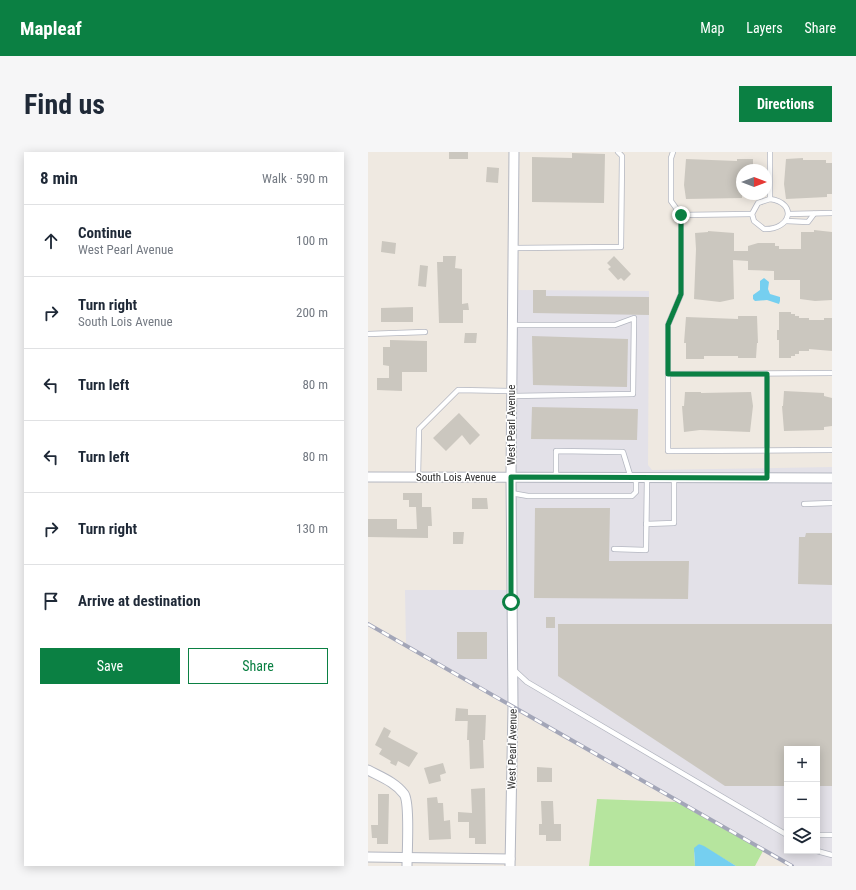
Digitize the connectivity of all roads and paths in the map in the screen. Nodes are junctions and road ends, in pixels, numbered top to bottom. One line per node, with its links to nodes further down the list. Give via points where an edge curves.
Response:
1 (514, 152): 14 (street, West Pearl Avenue)
2 (618, 152): 14 (lane, via 622,156 621,247)
3 (673, 152): 12 (lane, via 672,201)
4 (770, 152): 5 (lane)
5 (770, 164)
6 (767, 200): 9 (lane, via 758,203)
7 (772, 200): 10 (lane, via 782,203)
8 (832, 213): 11 (lane)
9 (752, 214): 12 (lane); 13 (lane, via 754,221 764,228 776,228)
10 (788, 214): 11 (lane); 13 (lane)
11 (814, 214): 13 (lane, via 808,222)
12 (681, 215): 19 (lane, via 681,294 668,325)
13 (786, 221)
14 (513, 248): 15 (street, West Pearl Avenue)
15 (512, 325): 21 (street, West Pearl Avenue); 21 (lane, via 615,324 634,318 633,394)
16 (425, 332): 17 (lane)
17 (368, 334)
18 (832, 373): 20 (lane)
19 (668, 374): 20 (lane); 22 (lane, via 668,451)
20 (767, 374): 22 (lane)
21 (512, 394): 25 (lane, via 458,390 419,429); 26 (street, West Pearl Avenue)
22 (767, 449): 23 (lane); 31 (lane)
23 (832, 450)
24 (368, 477): 25 (street, South Lois Avenue)
25 (418, 477): 26 (street, South Lois Avenue)
26 (511, 477): 27 (street, South Lois Avenue); 33 (street, West Pearl Avenue)
27 (556, 477): 28 (street, South Lois Avenue); 28 (lane, via 556,451 623,452)
28 (634, 478): 29 (street, South Lois Avenue); 33 (lane, via 636,492 632,496 528,496)
29 (647, 478): 30 (street, South Lois Avenue); 36 (lane)
30 (674, 478): 31 (street, South Lois Avenue); 36 (lane, via 674,523)
31 (767, 478): 32 (street, South Lois Avenue)
32 (832, 478)
33 (511, 493): 38 (street, West Pearl Avenue)
34 (832, 503): 35 (lane)
35 (804, 504)
36 (646, 524): 37 (lane, via 646,550)
37 (614, 549)
38 (512, 669): 40 (lane, via 527,682); 47 (street, West Pearl Avenue)
39 (368, 770): 45 (street, via 396,785 406,796)
40 (784, 833)
41 (820, 835): 42 (lane)
42 (832, 835)
43 (820, 852): 44 (lane)
44 (832, 855)
45 (407, 856): 46 (street); 47 (street); 48 (street)
46 (368, 857)
47 (510, 863)
48 (407, 866)

